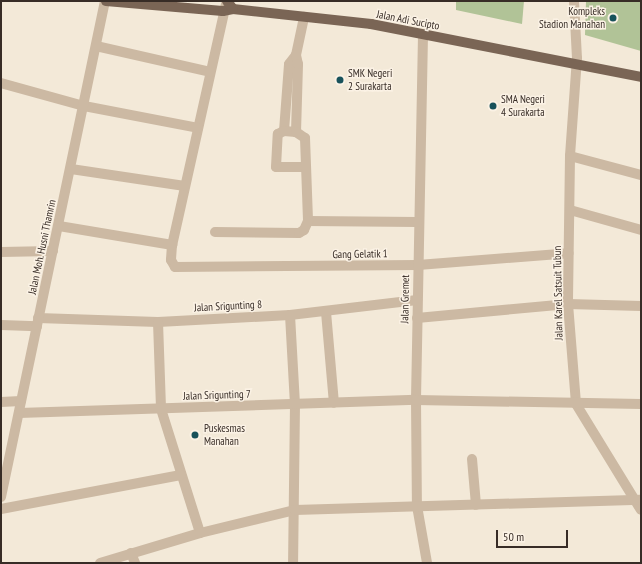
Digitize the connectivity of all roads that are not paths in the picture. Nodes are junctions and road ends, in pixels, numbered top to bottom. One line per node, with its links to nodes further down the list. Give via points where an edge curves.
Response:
1 (105, 1): 4 (main road, Jalan Adi Sucipto); 7 (street, Jalan Moh. Husni Thamrin)
2 (574, 1): 9 (street, Jalan Karel Satsuit Tubun)
3 (229, 4): 4 (main road, Jalan Adi Sucipto); 5 (main road, Jalan Adi Sucipto)
4 (223, 11): 10 (street)
5 (304, 17): 6 (main road, Jalan Adi Sucipto, via 371,24); 8 (street)
6 (423, 35): 9 (main road, Jalan Adi Sucipto); 33 (street, Jalan Gremet)
7 (96, 46): 10 (street); 14 (street, Jalan Moh. Husni Thamrin)
8 (296, 56): 16 (street, via 289,64); 17 (street)
9 (577, 62): 11 (main road, Jalan Adi Sucipto); 13 (main road, Jalan Adi Sucipto, via 588,72); 18 (street, Jalan Karel Satsuit Tubun)
10 (210, 72): 15 (street)
11 (641, 77)
12 (1, 83): 14 (street)
13 (641, 83)
14 (84, 106): 15 (street); 20 (street, Jalan Moh. Husni Thamrin)
15 (198, 128): 22 (street)
16 (284, 131): 17 (street); 19 (street, via 276,138 276,166)
17 (296, 132): 19 (street, via 305,139)
18 (570, 156): 21 (street); 23 (street, Jalan Karel Satsuit Tubun)
19 (305, 167): 24 (street)
20 (71, 169): 22 (street); 26 (street, Jalan Moh. Husni Thamrin)
21 (641, 175)
22 (185, 186): 29 (street)
23 (570, 210): 27 (street); 32 (street, Jalan Karel Satsuit Tubun)
24 (308, 221): 25 (street); 28 (street, via 304,230 299,233)
25 (417, 222)
26 (59, 226): 29 (street); 30 (street, Jalan Moh. Husni Thamrin)
27 (641, 230)
28 (215, 232)
29 (172, 245): 33 (street, Gang Gelatik 1, via 171,263 178,268)
30 (54, 251): 31 (street); 40 (street, Jalan Moh. Husni Thamrin)
31 (1, 252)
32 (569, 253): 33 (street, Gang Gelatik 1); 35 (street, Jalan Karel Satsuit Tubun)
33 (418, 265): 34 (street, Jalan Gremet)
34 (417, 300): 37 (street, Jalan Srigunting 8); 39 (street, Jalan Gremet)
35 (568, 304): 36 (street); 39 (street); 48 (street, Jalan Karel Satsuit Tubun)
36 (641, 306)
37 (326, 312): 38 (street, Jalan Srigunting 8); 46 (street)
38 (290, 315): 41 (street, Jalan Srigunting 8); 47 (street)
39 (417, 318): 43 (street, Jalan Gremet)
40 (38, 322): 41 (street, Jalan Srigunting 8); 42 (street, Jalan Srigunting 8); 44 (street, Jalan Moh. Husni Thamrin)
41 (158, 322): 50 (street)
42 (1, 325)
43 (416, 400): 46 (street, Jalan Srigunting 7); 48 (street, Jalan Srigunting 7); 58 (street, Jalan Gremet)
44 (21, 401): 45 (street); 51 (street, Jalan Moh. Husni Thamrin)
45 (1, 402)
46 (334, 403): 47 (street, Jalan Srigunting 7)
47 (295, 404): 50 (street, Jalan Srigunting 7); 60 (street)
48 (576, 404): 49 (street, Jalan Srigunting 7); 56 (street, Jalan Karel Satsuit Tubun)
49 (641, 404)
50 (161, 409): 51 (street, Jalan Srigunting 7); 53 (street)
51 (19, 413): 54 (street, Jalan Moh. Husni Thamrin)
52 (472, 459): 57 (street)
53 (181, 475): 59 (street); 62 (street)
54 (2, 484): 55 (street, Jalan Moh. Husni Thamrin)
55 (1, 497)
56 (638, 500): 57 (street); 61 (street, Jalan Karel Satsuit Tubun)
57 (476, 505): 58 (street)
58 (417, 506): 60 (street); 67 (street, Jalan Gremet)
59 (1, 509)
60 (294, 510): 62 (street); 66 (street)
61 (641, 510)
62 (200, 532): 63 (street)
63 (131, 553): 64 (street); 65 (street)
64 (100, 563)
65 (135, 563)
66 (293, 563)
67 (427, 563)

